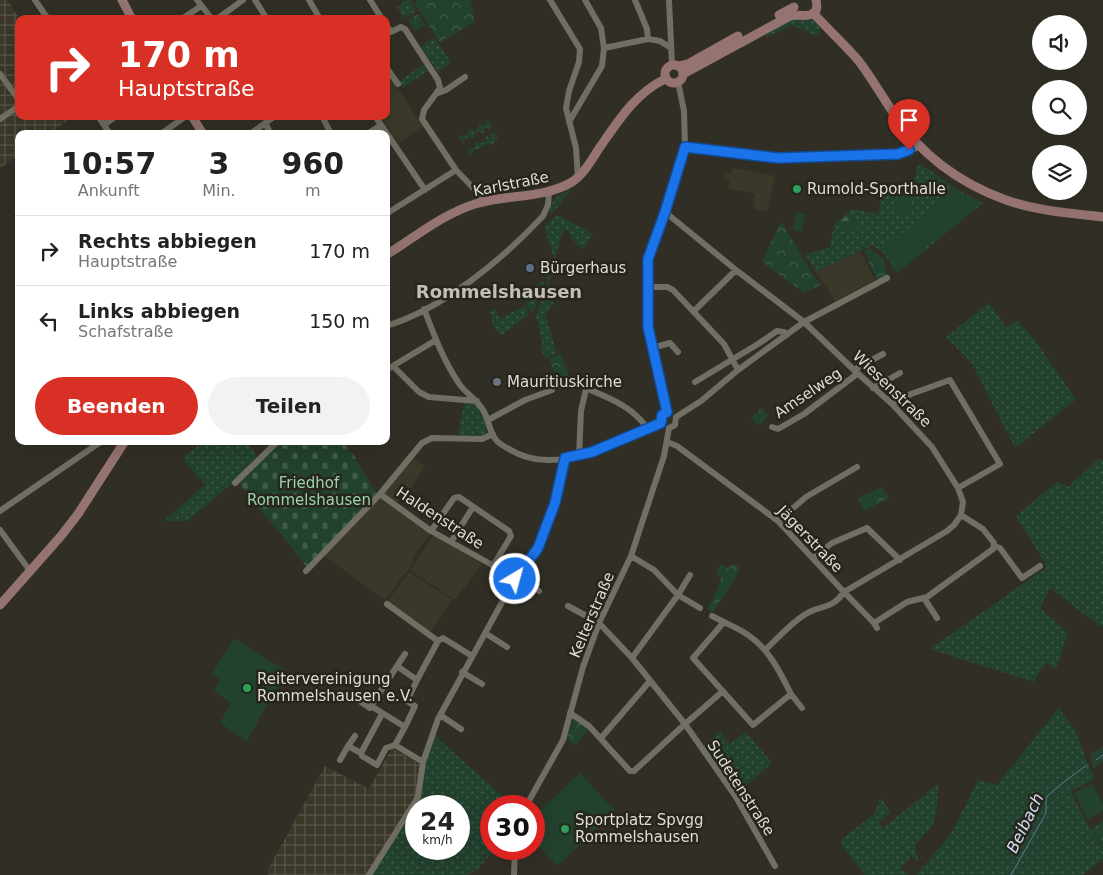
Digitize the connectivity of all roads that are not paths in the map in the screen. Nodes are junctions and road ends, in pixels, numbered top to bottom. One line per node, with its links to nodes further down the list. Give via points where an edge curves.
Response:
1 (35, 0): 15 (street)
2 (122, 0): 16 (main road)
3 (243, 0): 19 (street)
4 (255, 0): 20 (street)
5 (309, 0): 21 (street)
6 (585, 0): 25 (street, via 600,28)
7 (636, 0): 24 (street)
8 (669, 0): 26 (street)
9 (816, 0): 14 (main road)
10 (374, 1): 22 (street)
11 (553, 2): 43 (street, via 580,49 580,62 566,108)
12 (199, 3): 17 (street); 18 (street)
13 (795, 7): 14 (main road, via 807,16); 27 (main road, via 790,16)
14 (813, 14): 55 (main road, via 858,61)
15 (45, 15)
16 (130, 15)
17 (186, 15)
18 (209, 15)
19 (222, 15)
20 (264, 15)
21 (318, 15)
22 (380, 15)
23 (390, 33): 34 (street, via 401,27 405,29 438,80)
24 (648, 39): 25 (street); 26 (street, via 660,41)
25 (604, 48): 43 (street, via 602,66)
26 (670, 48): 27 (street)
27 (678, 68): 31 (main road, Karlstraße, via 665,69); 32 (main road, via 682,79)
28 (390, 73): 33 (street)
29 (0, 74): 35 (street)
30 (464, 77): 34 (street)
31 (665, 78): 32 (main road, via 672,83); 57 (main road, Karlstraße, via 631,105)
32 (678, 82): 54 (street, via 684,111)
33 (398, 84)
34 (438, 93): 56 (street, via 424,110 422,119)
35 (15, 95)
36 (15, 109): 37 (street)
37 (0, 119)
38 (101, 120): 45 (street)
39 (110, 120): 45 (street)
40 (180, 120): 48 (street)
41 (269, 120): 44 (street)
42 (378, 120): 46 (street)
43 (569, 122): 57 (street, via 576,148)
44 (265, 123): 49 (street); 50 (street)
45 (104, 124): 47 (street)
46 (381, 125): 51 (street); 52 (street)
47 (108, 130)
48 (166, 130)
49 (255, 130)
50 (269, 130)
51 (373, 130)
52 (384, 130)
53 (390, 138): 58 (street)
54 (685, 147): 55 (street, via 778,158 898,154); 62 (street)
55 (920, 147): 63 (main road, via 972,186 1007,200 1038,209)
56 (456, 170): 58 (street); 60 (street, via 480,195)
57 (578, 178): 59 (main road, Karlstraße)
58 (425, 190): 61 (street)
59 (549, 192): 60 (main road, Karlstraße); 68 (street, via 545,214 538,223 474,280)
60 (481, 202): 64 (main road, Karlstraße, via 458,210)
61 (390, 212)
62 (665, 212): 65 (street, Wiesenstraße); 67 (street, via 648,259)
63 (1103, 217)
64 (390, 252)
65 (736, 270): 69 (street); 70 (street, Wiesenstraße)
66 (887, 278): 70 (street)
67 (648, 287): 69 (street, via 667,287); 74 (street, via 648,327)
68 (424, 309): 71 (street); 73 (street)
69 (694, 311): 77 (street)
70 (804, 322): 72 (street); 81 (street, Wiesenstraße)
71 (390, 324)
72 (787, 335): 77 (street, via 777,331); 80 (street)
73 (436, 340): 78 (street); 86 (street, via 465,392)
74 (652, 348): 75 (street, via 670,344); 88 (street)
75 (678, 352)
76 (883, 354): 81 (street, Amselweg)
77 (733, 359): 80 (street); 83 (street)
78 (393, 366): 79 (street); 86 (street, via 429,397)
79 (390, 368)
80 (738, 370): 89 (street, via 701,401)
81 (856, 372): 84 (street, Wiesenstraße); 92 (street, Amselweg, via 804,414 778,429)
82 (900, 373): 84 (street)
83 (695, 382)
84 (873, 388): 87 (street, Wiesenstraße)
85 (552, 390): 90 (street)
86 (477, 401): 90 (street)
87 (892, 404): 104 (street, Wiesenstraße, via 932,447); 104 (street, via 950,380 1000,464)
88 (667, 412): 89 (street); 91 (street, via 662,415)
89 (676, 416): 94 (street, via 675,425)
90 (488, 420): 95 (street)
91 (661, 423): 93 (street); 94 (street)
92 (772, 427)
93 (647, 428): 100 (street); 100 (street, via 632,410 586,389 581,411)
94 (669, 428): 96 (street, Kelterstraße)
95 (493, 434): 101 (street, via 516,454 534,460); 105 (street, via 482,439 432,438 422,443)
96 (668, 442): 109 (street, Jägerstraße, via 678,446); 114 (street, Kelterstraße)
97 (96, 445): 107 (street)
98 (121, 445): 119 (main road, via 78,514)
99 (274, 445): 103 (street)
100 (579, 456): 101 (street)
101 (565, 458): 122 (street, via 555,503 538,548)
102 (857, 467): 109 (street, via 806,497)
103 (234, 483)
104 (958, 488): 108 (street, Wiesenstraße, via 963,502)
105 (380, 494): 111 (street, Haldenstraße); 120 (street)
106 (473, 506): 111 (street, via 459,497 454,498); 112 (street); 117 (street, via 509,531 511,536)
107 (0, 511)
108 (961, 515): 113 (street, via 987,532); 116 (street, via 947,531)
109 (778, 521): 115 (street, Jägerstraße)
110 (0, 530): 119 (street)
111 (432, 531): 112 (street, Haldenstraße)
112 (451, 542): 117 (street, Haldenstraße)
113 (994, 546): 118 (street, via 1000,548 1022,578); 126 (street)
114 (631, 556): 125 (street, via 654,570); 134 (street, Kelterstraße)
115 (813, 558): 116 (street, via 832,542 867,528); 124 (street, Jägerstraße)
116 (900, 560): 124 (street)
117 (493, 566): 122 (street, Haldenstraße)
118 (1040, 566)
119 (30, 571): 128 (main road)
120 (306, 571)
121 (690, 575): 125 (street)
122 (515, 579): 123 (street, Haldenstraße); 135 (street)
123 (539, 592)
124 (844, 592): 126 (street, Jägerstraße, via 876,625 906,602); 138 (street, via 833,604 802,616)
125 (678, 595): 130 (street); 141 (street)
126 (924, 598): 132 (street)
127 (387, 604): 136 (street)
128 (0, 605)
129 (568, 606): 134 (street)
130 (700, 608)
131 (712, 616): 133 (street)
132 (937, 618)
133 (724, 622): 138 (street, via 748,634); 147 (street, via 693,658)
134 (599, 623): 141 (street, Sudetenstraße); 152 (street, Kelterstraße)
135 (485, 633): 137 (street); 140 (street)
136 (438, 641): 140 (street, via 443,638); 144 (street)
137 (507, 647)
138 (766, 650): 148 (street)
139 (405, 654): 142 (street)
140 (472, 656): 143 (street)
141 (632, 658): 145 (street, Sudetenstraße)
142 (397, 666): 144 (street); 150 (street)
143 (462, 672): 146 (street); 154 (street)
144 (417, 680): 156 (street, via 407,701 415,706)
145 (650, 681): 155 (street, Sudetenstraße); 159 (street)
146 (482, 684)
147 (723, 691): 148 (street, via 753,725); 155 (street)
148 (791, 694): 151 (street)
149 (355, 698): 150 (street)
150 (371, 706): 153 (street)
151 (802, 708)
152 (570, 713): 159 (street); 165 (street, Kelterstraße, via 562,740)
153 (382, 714): 156 (street); 162 (street)
154 (440, 715): 157 (street); 164 (street)
155 (685, 724): 159 (street, via 634,771 630,771); 167 (street, Sudetenstraße, via 736,797)
156 (405, 727): 161 (street)
157 (461, 728)
158 (355, 736): 160 (street)
159 (601, 738)
160 (348, 746): 162 (street); 163 (street)
161 (395, 746): 162 (street, via 386,748 377,765); 164 (street)
162 (361, 753)
163 (340, 760)
164 (423, 762): 168 (street, via 418,796)
165 (532, 795)
166 (515, 860): 169 (street)
167 (775, 866)
168 (369, 875)
169 (514, 875)

